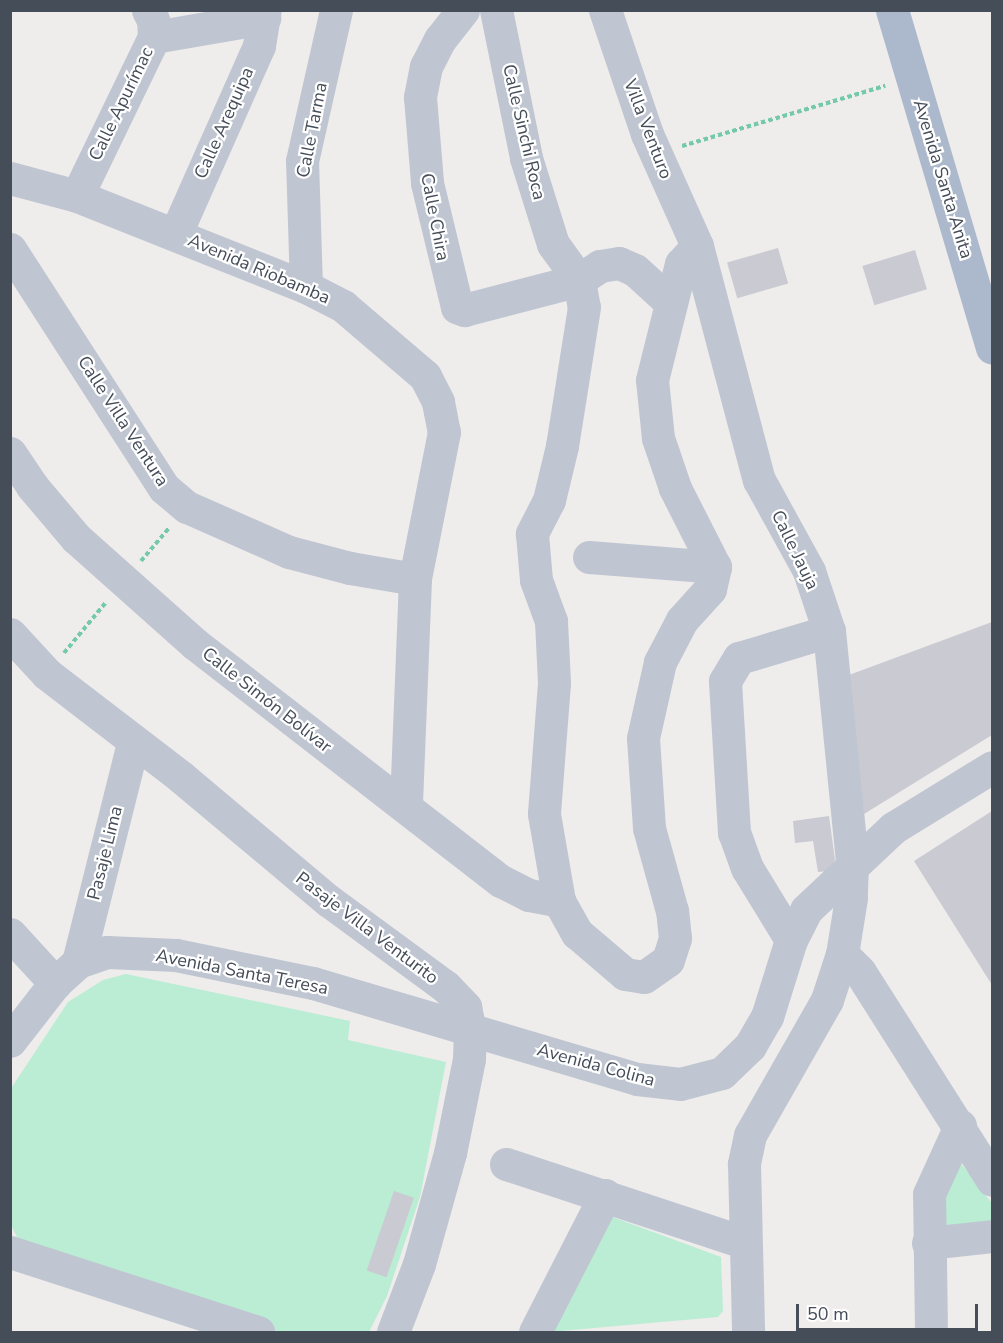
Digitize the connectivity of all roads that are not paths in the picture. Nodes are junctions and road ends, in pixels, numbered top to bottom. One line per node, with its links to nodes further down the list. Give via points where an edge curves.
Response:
1 (336, 10): 15 (street, Calle Tarma, via 302,160)
2 (463, 10): 13 (street, Calle Chira, via 440,39 426,66 420,97 426,183 457,307 464,310)
3 (496, 10): 13 (street, Calle Sinchi Roca, via 536,190 555,252)
4 (605, 10): 11 (street, Villa Venturo, via 655,153)
5 (892, 10): 14 (main road, Avenida Santa Anita)
6 (265, 14): 7 (street); 10 (street, Calle Arequipa, via 259,45)
7 (151, 24): 9 (street, Calle Apurímac)
8 (10, 178): 9 (street, Avenida Riobamba)
9 (77, 196): 10 (street, Avenida Riobamba)
10 (176, 233): 15 (street, Avenida Riobamba)
11 (697, 246): 16 (street, via 681,264); 22 (street, Calle Jauja, via 759,480 809,571)
12 (10, 249): 21 (street, Calle Villa Ventura, via 164,488 187,507 289,552)
13 (579, 280): 16 (street, via 600,266 619,263 635,270); 28 (street, via 584,307 562,446 549,500 532,534 536,579 551,621 554,683 544,814)
14 (984, 282): 17 (main road, Avenida Santa Anita)
15 (306, 287): 21 (street, Avenida Riobamba, via 343,306 416,369 438,402 444,432)
16 (669, 302): 20 (street, via 652,380 658,438 675,488)
17 (993, 348)
18 (10, 453): 26 (street, Calle Simón Bolívar, via 76,538 122,582 268,702)
19 (589, 557): 20 (street)
20 (715, 567): 28 (street, via 710,589 682,620 660,662 643,738 649,828 672,911 675,938 668,960 644,977 625,974 577,933)
21 (415, 579): 26 (street, Avenida Riobamba)
22 (829, 631): 27 (street, Calle Jauja); 30 (street, via 739,658 725,681 734,833 747,868)
23 (10, 634): 24 (street, Pasaje Villa Venturito, via 47,674)
24 (133, 743): 32 (street, Pasaje Lima); 33 (street, Pasaje Villa Venturito, via 181,777 329,901 446,987 465,1007)
25 (993, 767): 27 (street, Avenida Colina, via 893,828)
26 (406, 805): 28 (street, Calle Simón Bolívar, via 501,881 529,895)
27 (852, 863): 30 (street, Avenida Colina, via 806,910); 31 (street, Calle Jauja)
28 (559, 901)
29 (10, 934): 32 (street)
30 (791, 940): 33 (street, Avenida Colina, via 767,1017 750,1046 722,1073 680,1084 637,1079)
31 (842, 954): 35 (street, via 860,972); 40 (street, Calle Jauja, via 827,1000 750,1135 744,1164)
32 (67, 973): 33 (street, Avenida Santa Teresa, via 107,952 176,955 324,986); 34 (street)
33 (470, 1030): 44 (street, Pasaje Villa Venturito, via 469,1059 450,1153 419,1264)
34 (10, 1041)
35 (960, 1126): 37 (street); 41 (street, via 929,1194)
36 (506, 1164): 38 (street)
37 (993, 1180)
38 (605, 1195): 40 (street); 45 (street)
39 (993, 1236): 41 (street)
40 (743, 1242): 46 (street, Calle Jauja)
41 (928, 1243): 47 (street)
42 (10, 1251): 43 (street)
43 (258, 1332)
44 (393, 1332)
45 (535, 1332)
46 (748, 1332)
47 (931, 1332)

